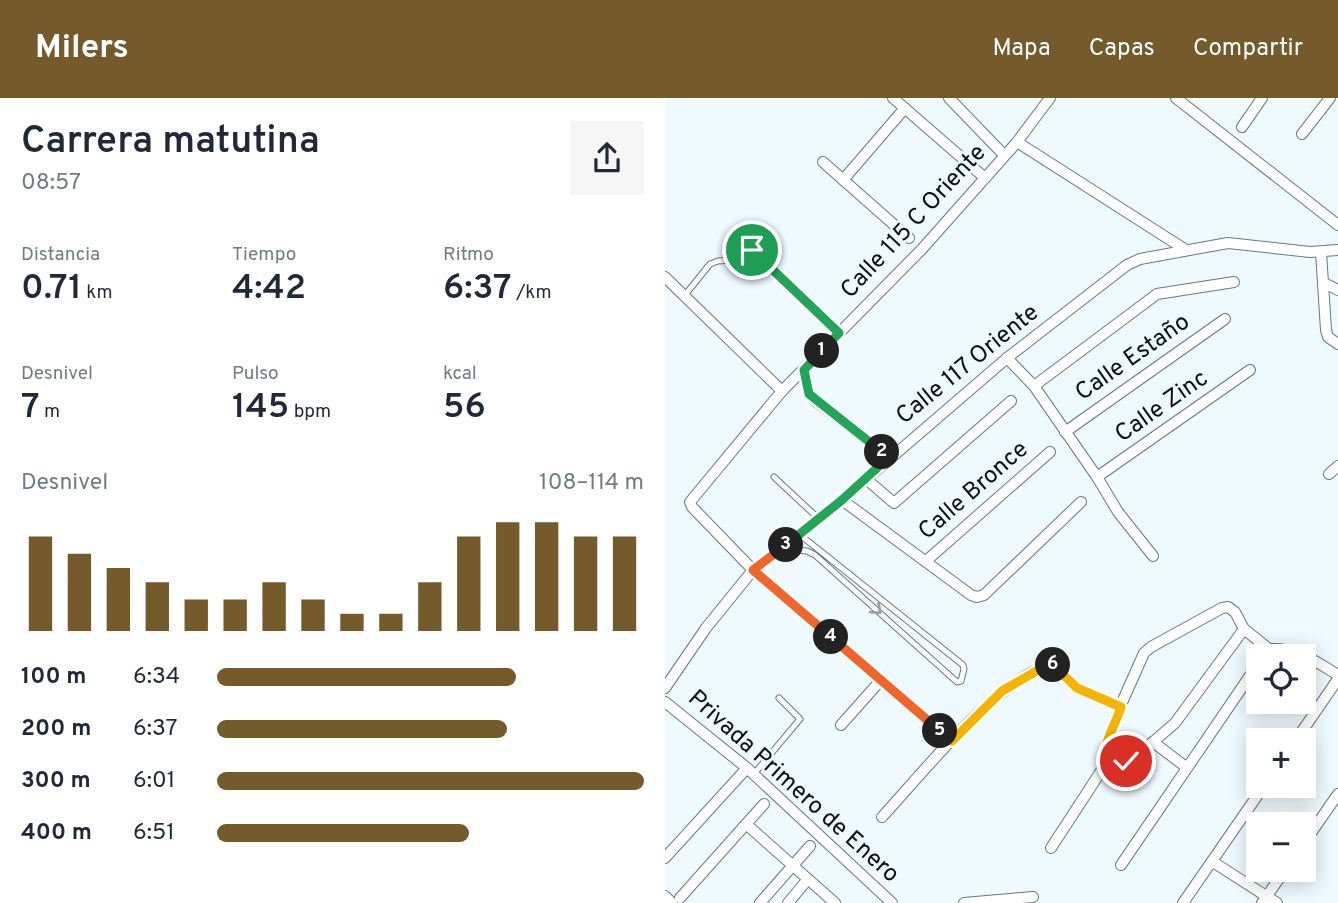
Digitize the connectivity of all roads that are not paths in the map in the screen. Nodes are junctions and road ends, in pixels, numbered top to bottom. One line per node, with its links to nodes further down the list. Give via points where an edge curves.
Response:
1 (893, 98): 7 (street)
2 (949, 98): 11 (street)
3 (1049, 98): 10 (street, Calle 115 C Oriente)
4 (1176, 98): 15 (street)
5 (1262, 98): 8 (street)
6 (1330, 98): 9 (street)
7 (905, 108): 13 (street); 14 (street)
8 (1242, 127)
9 (1302, 134)
10 (1017, 142): 11 (street, Calle 115 C Oriente); 17 (street)
11 (1004, 155): 13 (street, Calle 115 C Oriente)
12 (823, 162): 14 (street)
13 (985, 178): 26 (street, Calle 115 C Oriente)
14 (843, 180): 16 (street)
15 (1338, 225)
16 (909, 238)
17 (1186, 250): 19 (street, Calle 117 Oriente, via 1228,243); 28 (street, Calle 117 Oriente, via 1127,265)
18 (1338, 250): 19 (street, Calle 117 Oriente)
19 (1321, 253): 22 (street)
20 (665, 277): 24 (street)
21 (1234, 282): 31 (street, via 1157,294)
22 (1324, 283): 23 (street); 27 (street, via 1326,330)
23 (1338, 290)
24 (684, 296): 26 (lane, via 710,264 730,262 748,249); 32 (street)
25 (1225, 319): 34 (street, Calle Estaño)
26 (839, 333): 29 (street, Calle 115 C Oriente)
27 (1338, 344)
28 (1007, 358): 31 (street); 36 (street, Calle 117 Oriente)
29 (804, 370): 32 (street, Calle 115 C Oriente); 36 (street, via 809,394)
30 (1250, 370): 40 (street, Calle Zinc)
31 (1034, 386): 34 (street)
32 (782, 391): 49 (street, Calle 115 C Oriente, via 690,502)
33 (1011, 401): 41 (street, via 894,503)
34 (1065, 432): 40 (street)
35 (1050, 453): 48 (street, Calle Bronce)
36 (889, 457): 41 (street, Calle 117 Oriente)
37 (1338, 466): 38 (street)
38 (1329, 474)
39 (774, 477): 44 (lane)
40 (1097, 477): 47 (street, via 1118,513)
41 (865, 478): 42 (street, Calle 117 Oriente)
42 (842, 500): 44 (street, Calle 117 Oriente); 48 (street)
43 (1081, 502): 48 (street, via 983,595 971,595)
44 (818, 519): 45 (street, Calle 117 Oriente)
45 (799, 534): 46 (street, Calle 117 Oriente); 50 (lane)
46 (781, 548): 49 (street, Calle 117 Oriente); 51 (lane, via 811,552)
47 (1153, 556)
48 (926, 561)
49 (753, 570): 58 (street); 60 (street, Calle 117 Oriente)
50 (859, 581): 51 (lane); 52 (lane)
51 (853, 588): 54 (lane, one-way to 54)
52 (909, 621): 54 (lane); 54 (lane, via 963,664 961,681)
53 (1244, 629): 55 (street); 63 (street, via 1235,612 1222,608 1151,647 1144,653); 67 (street, via 1175,723)
54 (901, 631)
55 (1258, 644)
56 (1316, 664): 57 (street)
57 (1338, 677): 65 (street)
58 (881, 680): 64 (street); 66 (street)
59 (1246, 681): 69 (street)
60 (665, 688)
61 (779, 698): 70 (lane, via 800,719)
62 (665, 702): 70 (street, Privada Primero de Enero)
63 (1121, 707): 66 (street, via 1077,688 1051,664 1002,691); 68 (street, via 1106,747)
64 (841, 725)
65 (1304, 728)
66 (952, 741): 74 (street)
67 (1153, 742): 68 (street, via 1120,764); 69 (street)
68 (1107, 762): 78 (street)
69 (1186, 767): 81 (street)
70 (751, 771): 79 (street); 92 (street, Privada Primero de Enero)
71 (1338, 794): 76 (street)
72 (1256, 798): 80 (street)
73 (764, 804): 75 (street)
74 (882, 817)
75 (747, 824): 82 (street); 88 (street)
76 (1316, 826)
77 (810, 846): 82 (street)
78 (1051, 848)
79 (665, 858)
80 (1213, 862): 87 (street); 94 (street)
81 (1121, 865)
82 (793, 866): 83 (street); 89 (street)
83 (808, 879): 90 (street); 91 (street)
84 (1276, 882): 87 (street)
85 (665, 896): 88 (street)
86 (1033, 897): 93 (street)
87 (1264, 899): 95 (street)
88 (676, 901)
89 (760, 903)
90 (787, 903)
91 (835, 903)
92 (892, 903)
93 (964, 903)
94 (1183, 903)
95 (1277, 903)

